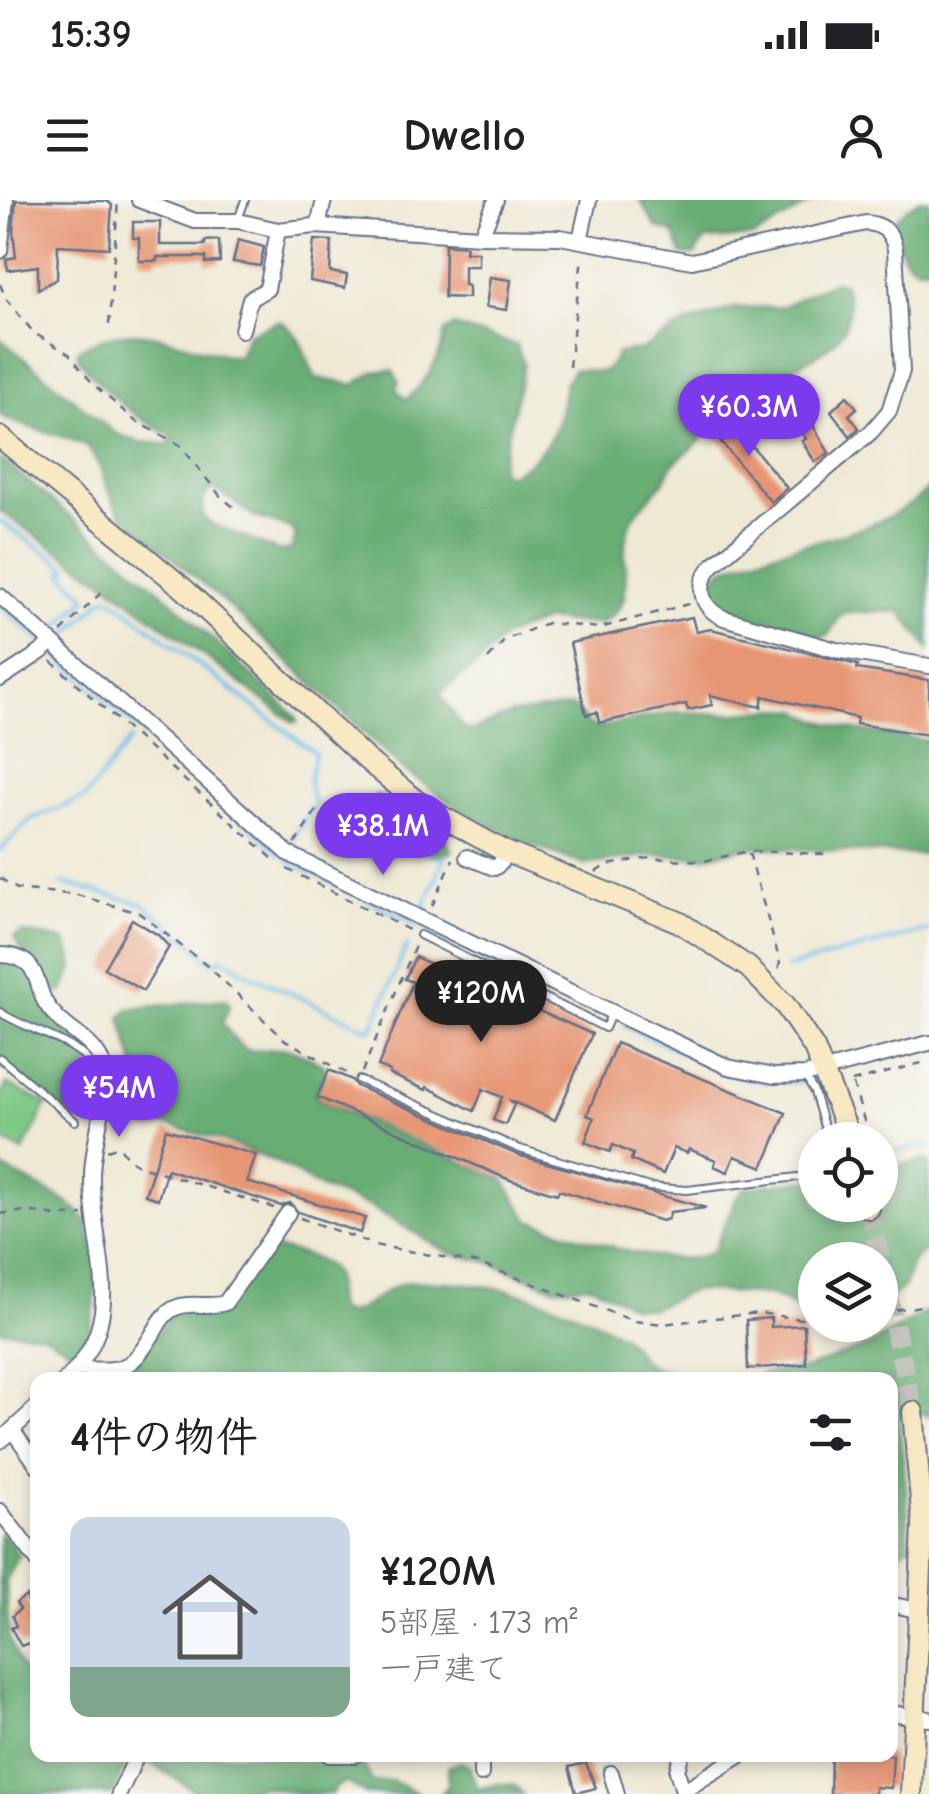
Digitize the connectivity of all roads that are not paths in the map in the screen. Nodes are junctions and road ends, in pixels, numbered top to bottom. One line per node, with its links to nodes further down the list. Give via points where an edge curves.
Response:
1 (6, 200): 12 (street)
2 (138, 200): 7 (street, via 195,221)
3 (245, 200): 7 (lane)
4 (324, 200): 8 (street)
5 (496, 200): 10 (street)
6 (589, 200): 11 (street)
7 (238, 222): 9 (street)
8 (318, 226): 9 (street); 10 (street)
9 (278, 230): 13 (street, via 267,289 250,298)
10 (481, 236): 11 (street)
11 (582, 240): 17 (street, via 692,262 866,223 882,227 893,240 902,371 889,411 702,581 704,600 724,618 836,650)
12 (0, 251)
13 (242, 330)
14 (0, 437): 19 (street, via 183,588 393,783)
15 (0, 596): 16 (street)
16 (50, 642): 18 (street); 25 (street, via 290,854 422,929 728,1067)
17 (929, 666)
18 (0, 679)
19 (506, 852): 20 (street, via 494,868); 25 (street, via 680,922 726,950 800,1026)
20 (467, 857)
21 (0, 955): 27 (street, via 27,963 52,1012 96,1049 106,1070)
22 (0, 1012): 27 (lane, via 89,1062 97,1101)
23 (929, 1042): 25 (street)
24 (0, 1058): 28 (lane)
25 (815, 1073): 29 (lane); 30 (street)
26 (359, 1080): 31 (lane, via 520,1149 649,1187 687,1190)
27 (104, 1103): 33 (street, via 92,1175 104,1308 94,1343)
28 (75, 1122)
29 (823, 1122)
30 (841, 1122)
31 (798, 1177)
32 (288, 1213): 34 (street, via 225,1303 172,1309 128,1366)
33 (73, 1372)
34 (91, 1372)
35 (913, 1412): 43 (street, via 922,1496)
36 (30, 1413): 37 (street)
37 (12, 1430): 38 (street); 39 (street)
38 (0, 1442)
39 (30, 1455)
40 (0, 1511): 41 (street)
41 (30, 1550)
42 (898, 1606): 43 (street)
43 (920, 1611): 44 (street)
44 (924, 1634): 45 (street)
45 (922, 1719): 55 (street)
46 (134, 1762): 53 (street)
47 (480, 1762): 51 (street)
48 (679, 1762): 52 (street)
49 (730, 1762): 52 (street)
50 (611, 1773): 54 (street)
51 (481, 1774)
52 (681, 1792)
53 (119, 1794)
54 (618, 1794)
55 (911, 1794)

